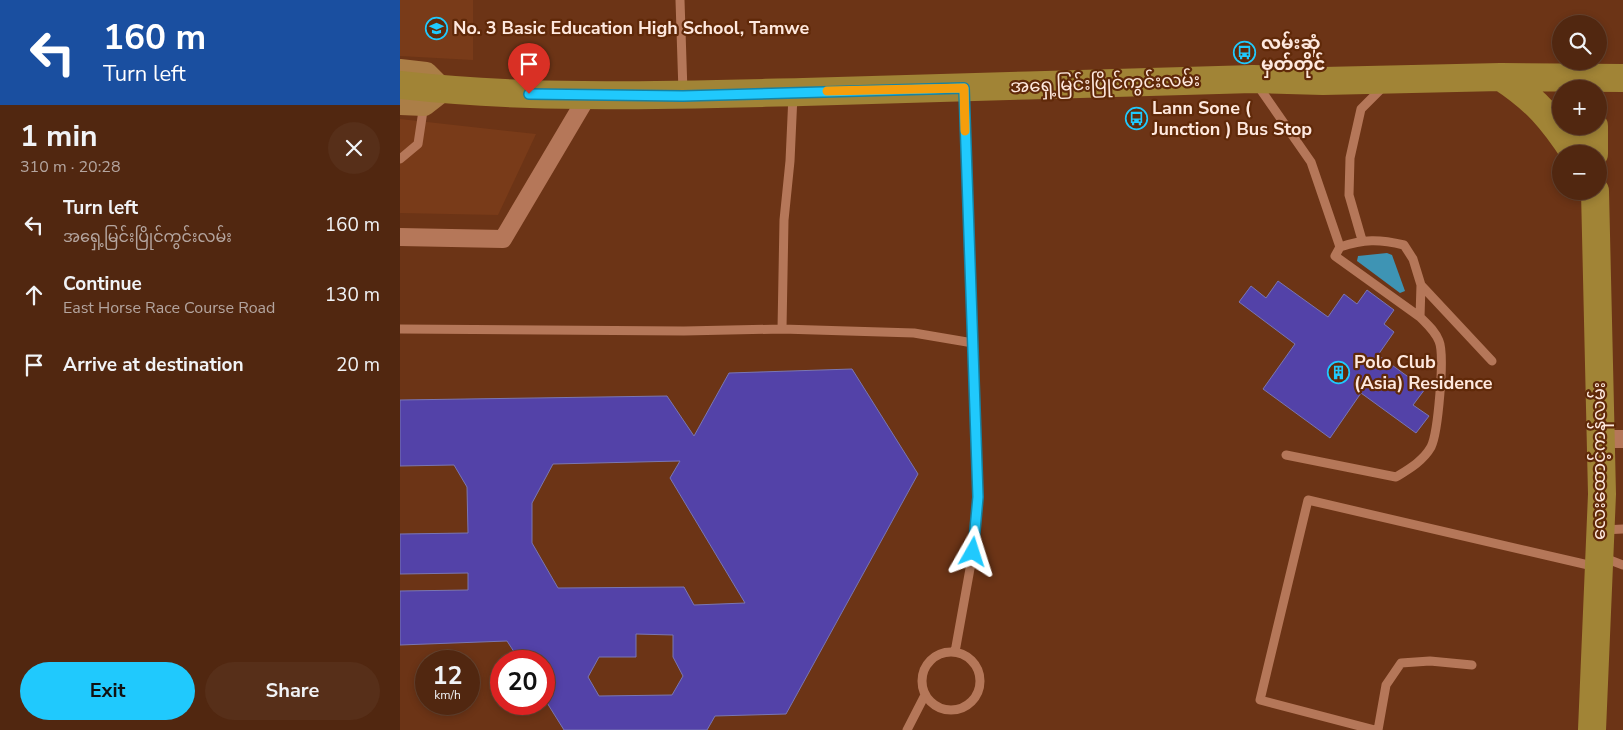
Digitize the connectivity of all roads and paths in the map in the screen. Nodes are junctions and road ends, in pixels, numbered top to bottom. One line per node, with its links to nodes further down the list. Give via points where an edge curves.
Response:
1 (680, 0): 12 (lane)
2 (400, 71): 13 (main road, via 426,74)
3 (1501, 77): 6 (main road, အရှေ့မြင်းပြိုင်ကွင်းလမ်း); 7 (main road, အရှေ့မြင်းပြိုင်ကွင်းလမ်း); 16 (main road, via 1529,96 1556,124)
4 (1623, 78): 8 (main road, အရှေ့မြင်းပြိုင်ကွင်းလမ်း)
5 (1252, 79): 6 (main road, အရှေ့မြင်းပြိုင်ကွင်းလမ်း); 10 (main road, အရှေ့မြင်းပြိုင်ကွင်းလမ်း); 22 (lane, via 1311,162)
6 (1391, 79): 21 (lane, via 1361,109 1350,158 1349,195)
7 (1552, 81)
8 (1607, 81)
9 (400, 85): 13 (main road, အရှေ့မြင်းပြိုင်ကွင်းလမ်း)
10 (964, 88): 11 (main road, အရှေ့မြင်းပြိုင်ကွင်းလမ်း); 28 (lane)
11 (794, 92): 12 (main road, အရှေ့မြင်းပြိုင်ကွင်းလမ်း); 27 (lane, via 784,220)
12 (683, 96): 14 (main road, အရှေ့မြင်းပြိုင်ကွင်းလမ်း)
13 (433, 97): 14 (main road, အရှေ့မြင်းပြိုင်ကွင်းလမ်း); 15 (main road); 17 (lane, via 418,144)
14 (587, 97): 20 (street, via 503,239)
15 (400, 103)
16 (1569, 145)
17 (400, 159)
18 (1585, 200): 23 (main road)
19 (1595, 200): 23 (main road, လေးထောင့်ကန်လမ်း)
20 (400, 238)
21 (1362, 240): 22 (lane); 24 (lane, via 1404,245 1413,258)
22 (1340, 248): 25 (lane, via 1335,256)
23 (1595, 256): 30 (main road, လေးထောင့်ကန်လမ်း)
24 (1422, 285): 25 (lane); 29 (lane)
25 (1420, 317): 31 (lane, via 1437,336 1442,358 1436,434 1417,464 1396,477)
26 (400, 329): 27 (lane)
27 (782, 329): 28 (lane, via 914,333)
28 (973, 343): 34 (lane, via 978,497 973,552)
29 (1492, 361)
30 (1612, 439): 32 (main road, လေးထောင့်ကန်လမ်း)
31 (1286, 454)
32 (1612, 494): 33 (main road, လေးထောင့်ကန်လမ်း)
33 (1609, 549): 38 (lane, via 1308,500 1260,700); 39 (main road, လေးထောင့်ကန်လမ်း)
34 (955, 652): 36 (lane, via 937,655 924,669 922,686); 36 (lane, via 977,667 980,676 977,694 972,701 956,710 938,708)
35 (1472, 665): 38 (lane, via 1430,661 1401,663 1386,685)
36 (926, 695): 37 (lane)
37 (907, 730)
38 (1376, 730)
39 (1592, 730)

